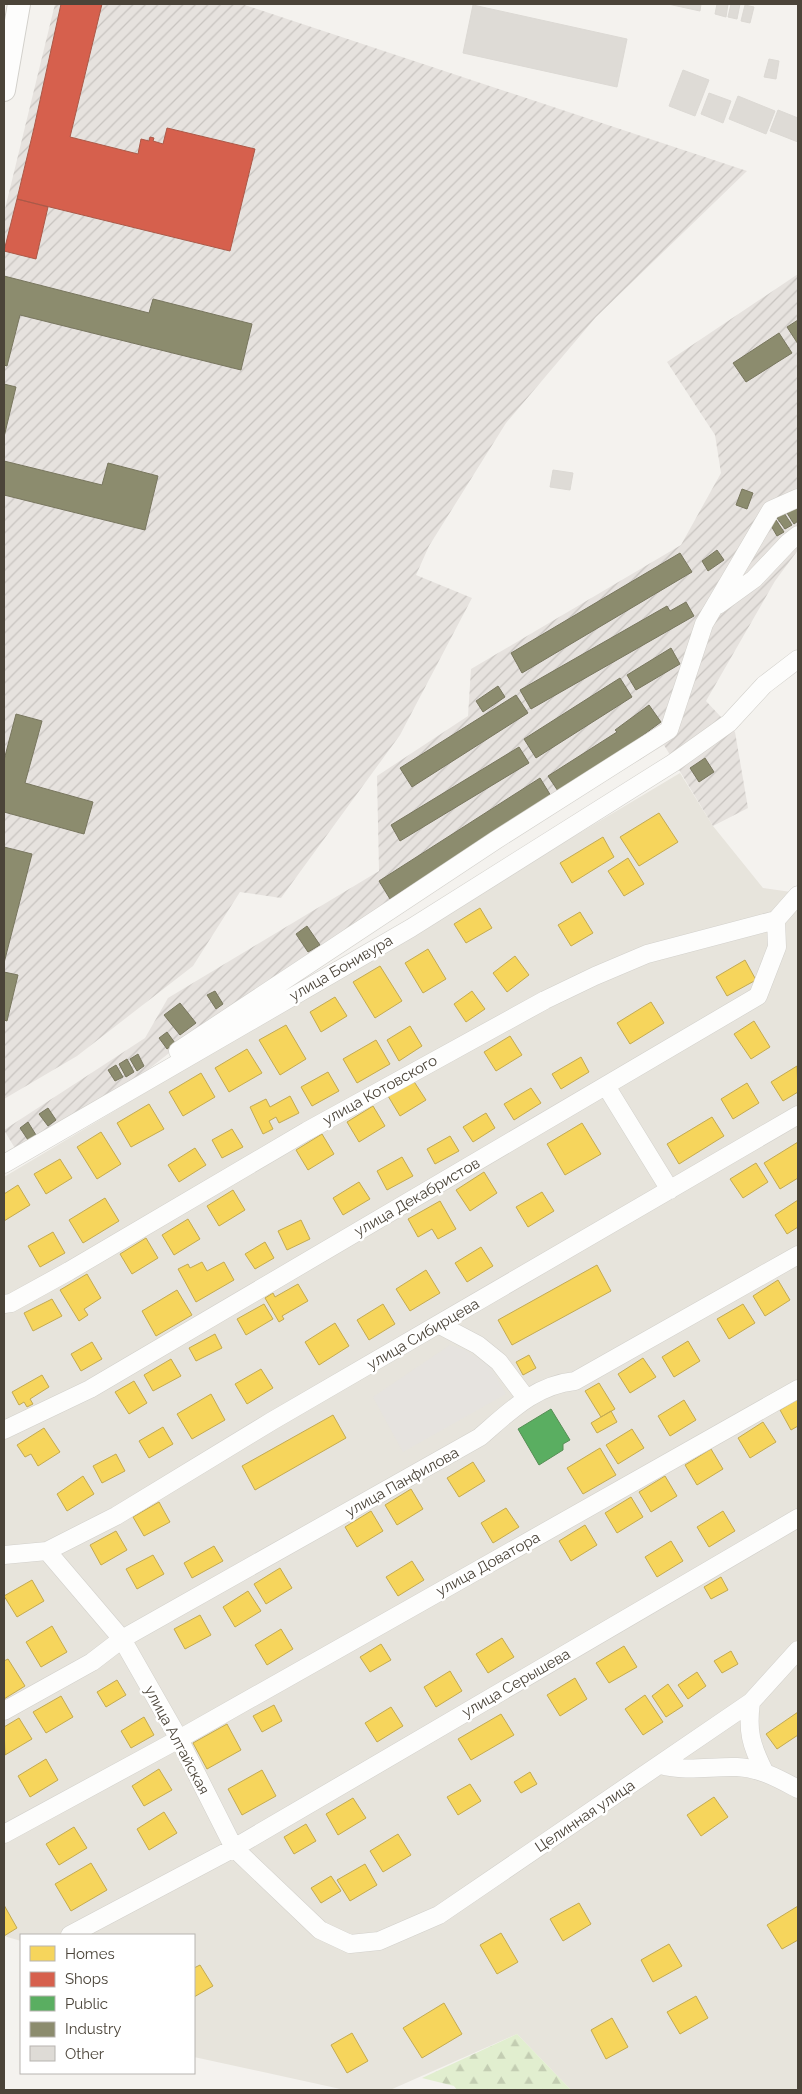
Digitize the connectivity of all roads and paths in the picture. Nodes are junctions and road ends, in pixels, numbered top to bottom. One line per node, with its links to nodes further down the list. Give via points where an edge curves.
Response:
1 (19, 4): 2 (street)
2 (9, 39): 3 (street)
3 (4, 90)
4 (798, 498): 10 (street, via 771,510 704,624 669,730 180,1047)
5 (798, 535): 6 (street, via 754,579)
6 (698, 620)
7 (798, 659): 10 (street, улица Бонивура, via 764,685 729,723 673,763 411,928)
8 (798, 896): 9 (street)
9 (776, 920): 11 (street, улица Декабристов, via 777,947 758,996); 16 (street, улица Котовского, via 647,954 545,1000 307,1131 69,1271)
10 (164, 1069): 13 (street, улица Бонивура)
11 (606, 1086): 14 (street); 20 (street, улица Декабристов, via 90,1389)
12 (798, 1114): 14 (street, улица Сибирцева)
13 (4, 1164)
14 (670, 1190): 17 (street, улица Сибирцева)
15 (798, 1255): 19 (street, улица Панфилова, via 575,1381 559,1383)
16 (4, 1304)
17 (440, 1325): 19 (street, via 478,1345 498,1362); 22 (street, улица Сибирцева, via 272,1421 116,1516)
18 (798, 1389): 28 (street, улица Доватора)
19 (526, 1398): 24 (street, улица Панфилова, via 480,1437)
20 (4, 1430)
21 (798, 1518): 33 (street, улица Серышева)
22 (47, 1551): 23 (street); 24 (street, улица Алтайская)
23 (4, 1555)
24 (122, 1640): 27 (street, улица Панфилова, via 92,1662); 28 (street, улица Алтайская)
25 (798, 1650): 26 (street, Целинная улица)
26 (751, 1702): 29 (street, Целинная улица); 30 (street, via 748,1724 752,1748)
27 (4, 1711)
28 (178, 1739): 32 (street, улица Доватора); 33 (street, улица Алтайская)
29 (661, 1764): 30 (street, via 675,1768 739,1767); 35 (street, Целинная улица, via 439,1915 379,1942)
30 (764, 1771): 31 (street)
31 (798, 1789)
32 (4, 1834)
33 (234, 1848): 34 (street, улица Серышева); 35 (street, улица Алтайская, via 320,1930)
34 (72, 1934)
35 (350, 1944)

